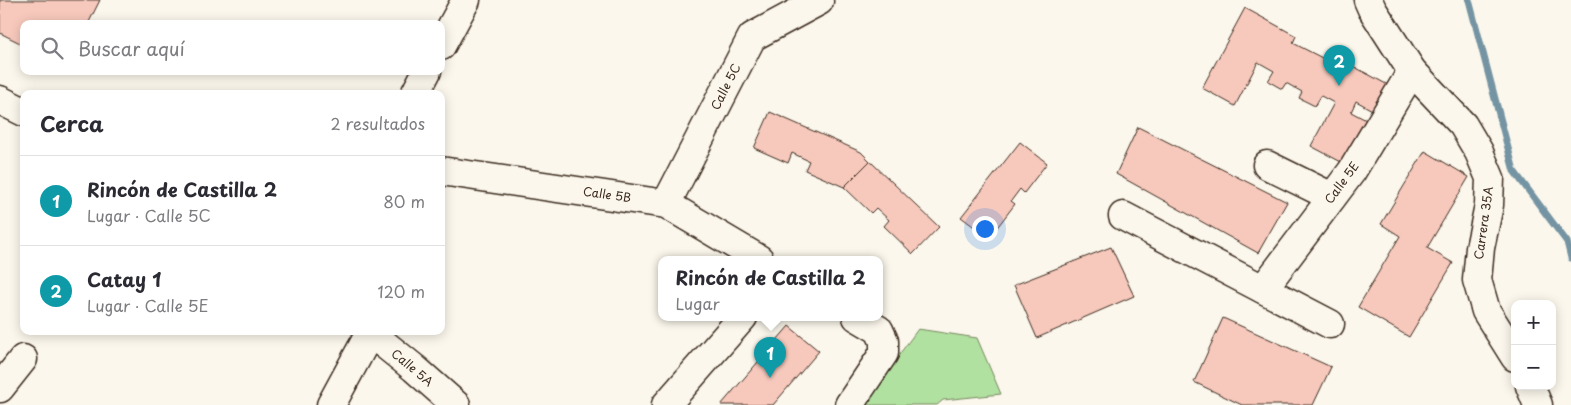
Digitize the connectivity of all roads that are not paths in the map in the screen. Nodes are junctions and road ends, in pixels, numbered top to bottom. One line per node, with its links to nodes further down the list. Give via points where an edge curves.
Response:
1 (466, 0): 4 (street)
2 (1368, 0): 5 (street, Carrera 35A)
3 (819, 1): 13 (street, Calle 5C, via 752,36)
4 (445, 39)
5 (1412, 71): 12 (street, Calle 5E, via 1352,171); 22 (street, Carrera 35A, via 1463,125 1490,178 1477,280 1486,310)
6 (426, 75): 7 (street)
7 (417, 90)
8 (0, 100): 9 (street)
9 (20, 110)
10 (1267, 165): 12 (street)
11 (445, 172): 13 (street, Calle 5B)
12 (1332, 197): 16 (street, Calle 5E)
13 (666, 204): 15 (street, Calle 5B)
14 (1123, 216): 16 (street)
15 (754, 256)
16 (1263, 289): 19 (street)
17 (740, 321): 28 (street)
18 (864, 321): 29 (street, via 879,330 884,341 884,353)
19 (1330, 324)
20 (367, 335): 26 (street)
21 (373, 335): 27 (street, Calle 5A)
22 (1511, 351)
23 (23, 359): 24 (street)
24 (0, 388)
25 (1532, 390): 30 (street)
26 (331, 405)
27 (456, 405)
28 (666, 405)
29 (849, 405)
30 (1538, 405)

